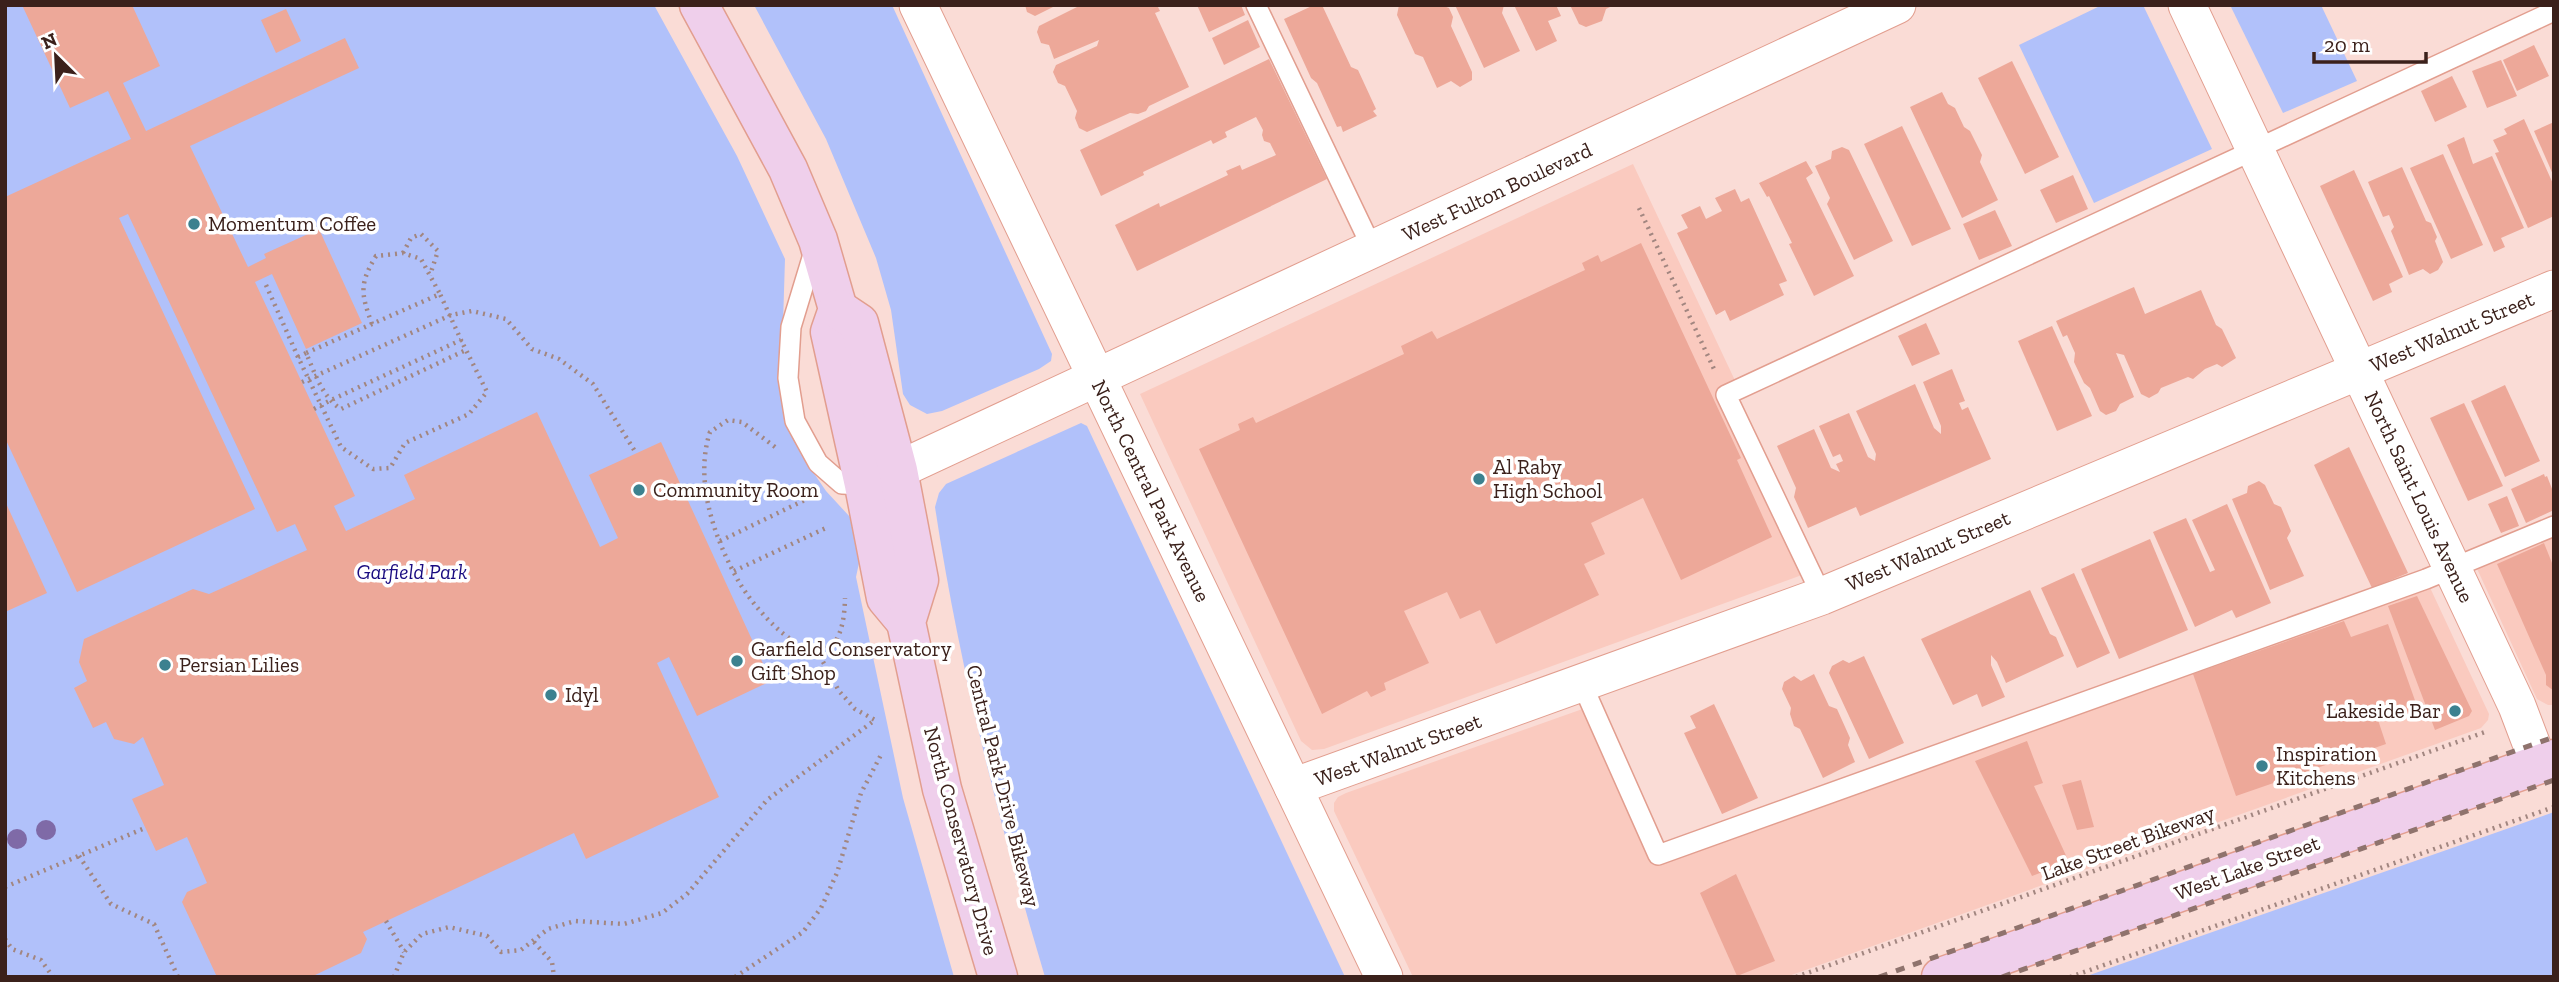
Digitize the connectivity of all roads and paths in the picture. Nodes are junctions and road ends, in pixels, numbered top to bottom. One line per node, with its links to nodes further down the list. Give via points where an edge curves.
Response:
1 (699, 5): 9 (street, North Conservatory Drive, via 788,169)
2 (918, 5): 25 (street, North Central Park Avenue)
3 (1256, 5): 10 (lane)
4 (1897, 5): 10 (street, West Fulton Boulevard)
5 (2187, 5): 7 (street, North Saint Louis Avenue)
6 (2554, 11): 7 (lane)
7 (2255, 149): 22 (street, North Saint Louis Avenue); 27 (lane)
8 (1639, 208): 27 (path)
9 (818, 240): 33 (street, North Conservatory Drive, via 838,309 859,323); 33 (lane, via 791,327 788,378 795,421 818,463 842,484)
10 (1373, 250): 25 (street, West Fulton Boulevard)
11 (403, 253): 12 (path, via 421,260); 12 (path, via 411,238 421,234 438,251); 17 (path, via 376,256 365,274 362,297)
12 (430, 275): 15 (path)
13 (266, 285): 21 (path)
14 (2554, 289): 22 (street, West Walnut Street)
15 (440, 294): 16 (path); 17 (path)
16 (451, 315): 18 (path); 23 (path); 32 (path, via 472,311 506,318 532,348 559,359 593,384)
17 (372, 324): 20 (path)
18 (461, 340): 19 (path); 28 (path)
19 (466, 350): 28 (path, via 341,409); 29 (path, via 487,393 469,414 405,443 390,468 373,469 341,447)
20 (306, 353): 21 (path); 23 (path)
21 (298, 357): 24 (path)
22 (2360, 371): 38 (street, North Saint Louis Avenue); 41 (street, West Walnut Street)
23 (316, 376): 24 (path); 28 (path)
24 (308, 379): 26 (path); 29 (path)
25 (1098, 379): 33 (street); 47 (street, North Central Park Avenue)
26 (302, 382)
27 (1726, 395): 41 (lane)
28 (329, 401): 29 (path)
29 (320, 406): 30 (path)
30 (314, 409)
31 (777, 449): 37 (path, via 742,422 728,420 710,432 704,473 709,511)
32 (636, 453)
33 (881, 477): 62 (street, North Conservatory Drive, via 919,580 906,622 942,789)
34 (814, 496): 37 (path)
35 (2554, 526): 38 (lane)
36 (828, 527): 39 (path)
37 (720, 541): 39 (path)
38 (2453, 569): 43 (lane, via 1658,855); 46 (street, North Saint Louis Avenue)
39 (734, 571): 42 (path, via 775,628)
40 (844, 590): 42 (path, via 838,637)
41 (1822, 596): 43 (street, West Walnut Street)
42 (817, 651): 55 (path, via 839,691 855,709 875,720 767,800 687,894 663,913 624,924 575,921 548,929)
43 (1582, 684): 47 (street, West Walnut Street)
44 (2470, 737): 64 (path, Lake Street Bikeway)
45 (882, 754): 61 (path, via 861,793 837,873 821,908 803,932)
46 (2547, 761): 65 (street, West Lake Street)
47 (1293, 787): 63 (street, North Central Park Avenue)
48 (2554, 807): 66 (path)
49 (145, 828): 50 (path)
50 (79, 856): 52 (path); 58 (path, via 111,904 154,924)
51 (5, 877): 52 (path)
52 (7, 886)
53 (386, 921): 56 (path)
54 (5, 939): 57 (path, via 12,949 41,960)
55 (534, 942): 56 (path, via 522,950 501,952 487,936 449,926 422,934); 60 (path, via 552,962)
56 (404, 953): 59 (path)
57 (53, 977)
58 (178, 977)
59 (394, 977)
60 (554, 977)
61 (735, 977)
62 (998, 977)
63 (1384, 977)
64 (1796, 977)
65 (1941, 977)
66 (2070, 977)

